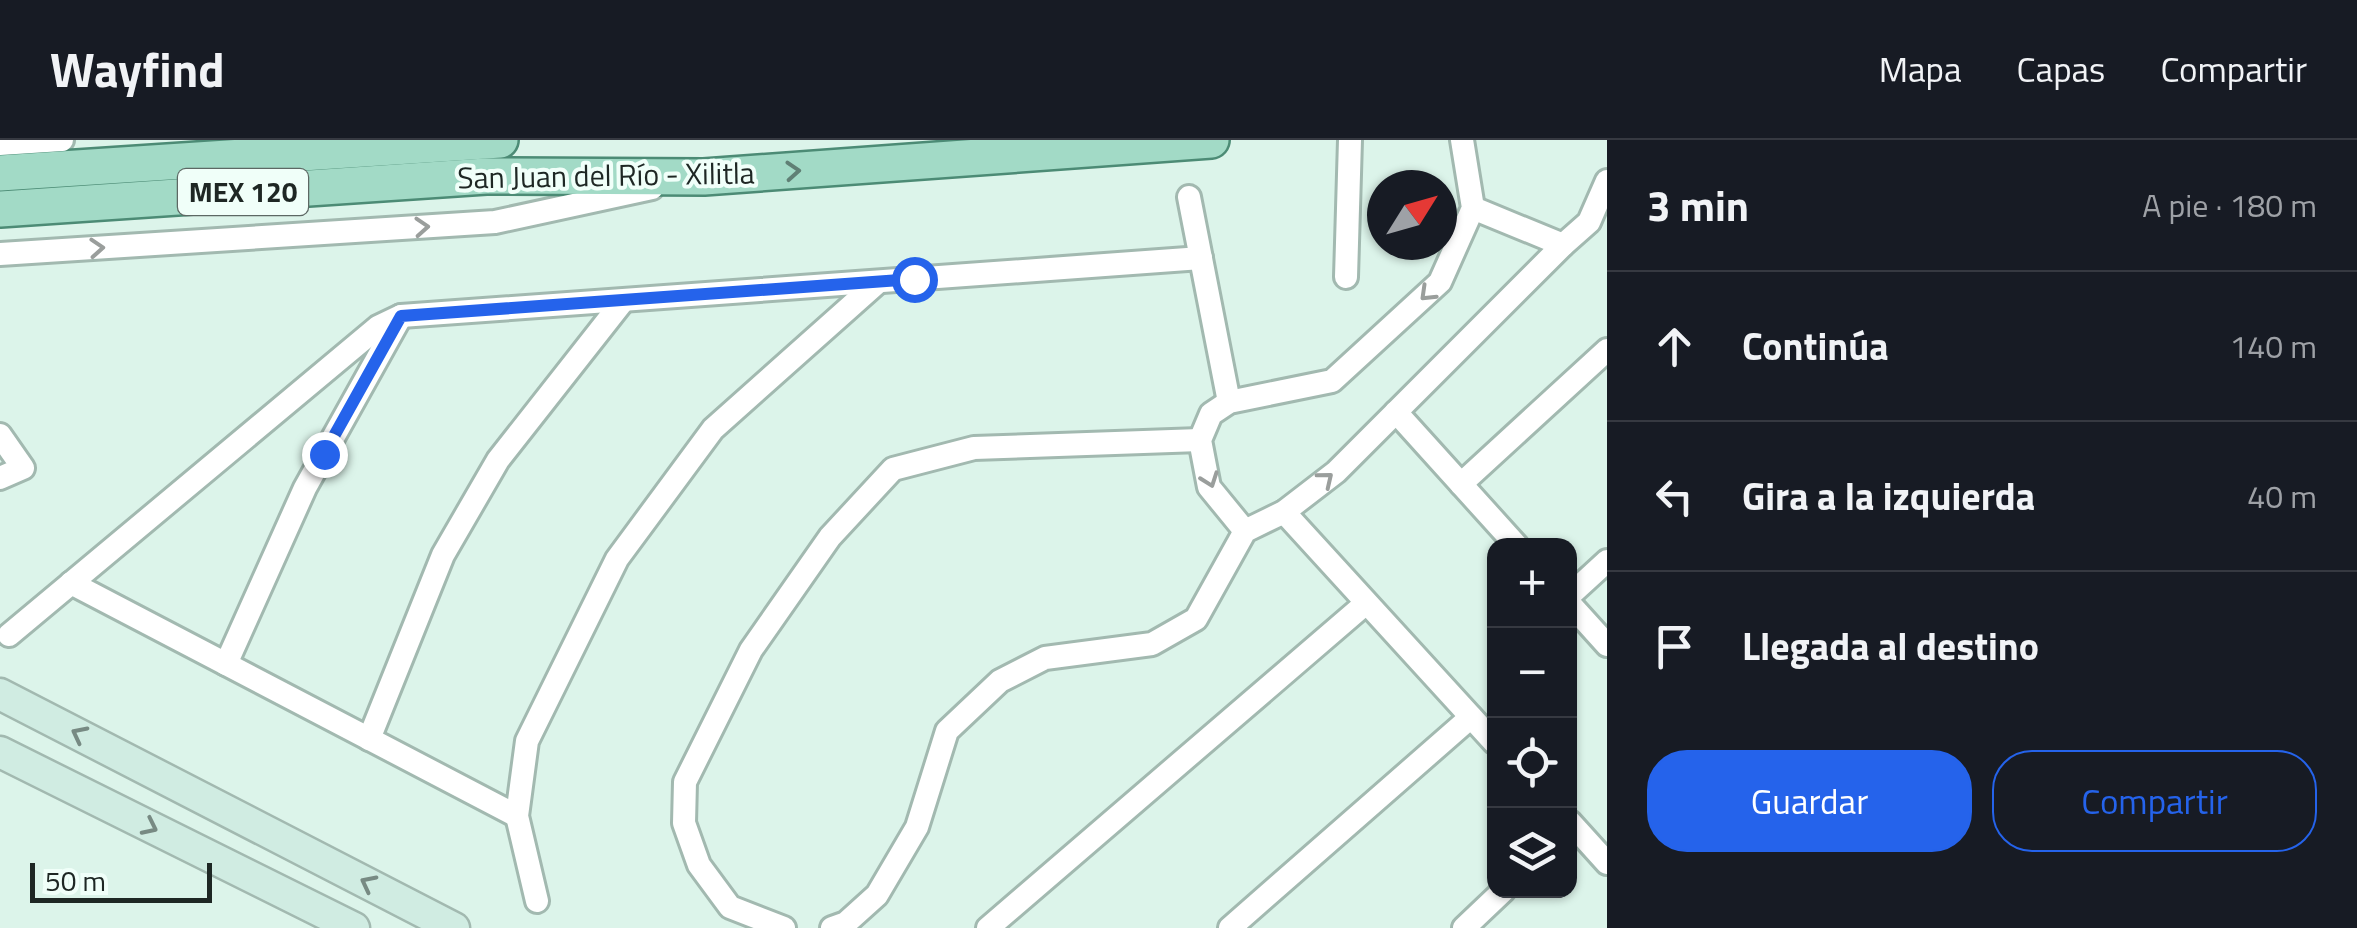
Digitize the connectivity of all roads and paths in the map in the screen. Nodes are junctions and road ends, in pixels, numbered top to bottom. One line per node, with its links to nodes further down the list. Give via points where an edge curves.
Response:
1 (62, 140): 6 (street)
2 (500, 140): 7 (main road, San Juan del Río - Xilitla / MEX 120)
3 (1212, 140): 9 (main road, San Juan del Río - Xilitla / MEX 120, one-way to 3)
4 (1350, 140): 17 (street)
5 (1462, 140): 12 (street)
6 (0, 144)
7 (486, 158): 8 (main road, San Juan del Río - Xilitla / MEX 120); 9 (main road, San Juan del Río - Xilitla / MEX 120); 13 (main road, San Juan del Río - Xilitla / MEX 120)
8 (0, 173)
9 (704, 177): 15 (street, one-way to 9, via 495,222)
10 (1607, 181): 14 (street, via 1589,222)
11 (1190, 197): 16 (street)
12 (1473, 208): 14 (street); 22 (street, one-way to 22, via 1440,282 1332,381)
13 (0, 209)
14 (1562, 245): 23 (street)
15 (0, 254)
16 (1201, 258): 18 (street); 22 (street)
17 (1346, 276)
18 (878, 282): 19 (street); 44 (street, via 713,430 617,559 527,741)
19 (623, 301): 20 (street); 42 (street, via 498,460 442,555)
20 (401, 316): 32 (street, via 378,326); 38 (street, via 305,488)
21 (1607, 350): 27 (street)
22 (1229, 402): 25 (street, via 1211,414)
23 (1396, 412): 27 (street); 28 (street, one-way to 23)
24 (0, 435): 26 (street, via 23,468)
25 (1200, 440): 29 (street, one-way to 29, via 1209,487); 51 (street, via 974,448 893,469 830,537 750,650 686,782 684,823 699,865 730,908)
26 (0, 478)
27 (1462, 484): 30 (street)
28 (1284, 512): 29 (street); 34 (street)
29 (1245, 531): 52 (street, via 1196,619 1152,644 1045,658 1000,681 947,731 917,827 878,895)
30 (1510, 538)
31 (1607, 561): 33 (street)
32 (70, 583): 36 (street); 38 (street)
33 (1577, 589)
34 (1365, 604): 40 (street); 53 (street)
35 (1577, 612): 37 (street)
36 (8, 635)
37 (1607, 645)
38 (226, 664): 42 (street)
39 (0, 694): 50 (street, one-way to 39)
40 (1471, 717): 41 (street); 54 (street)
41 (1487, 734)
42 (369, 739): 44 (street)
43 (0, 752): 49 (street, one-way to 49)
44 (517, 816): 48 (street)
45 (1577, 832): 46 (street)
46 (1607, 864)
47 (1496, 898): 55 (street)
48 (537, 900)
49 (354, 928)
50 (454, 928)
51 (784, 928)
52 (832, 928)
53 (988, 928)
54 (1230, 928)
55 (1464, 928)

